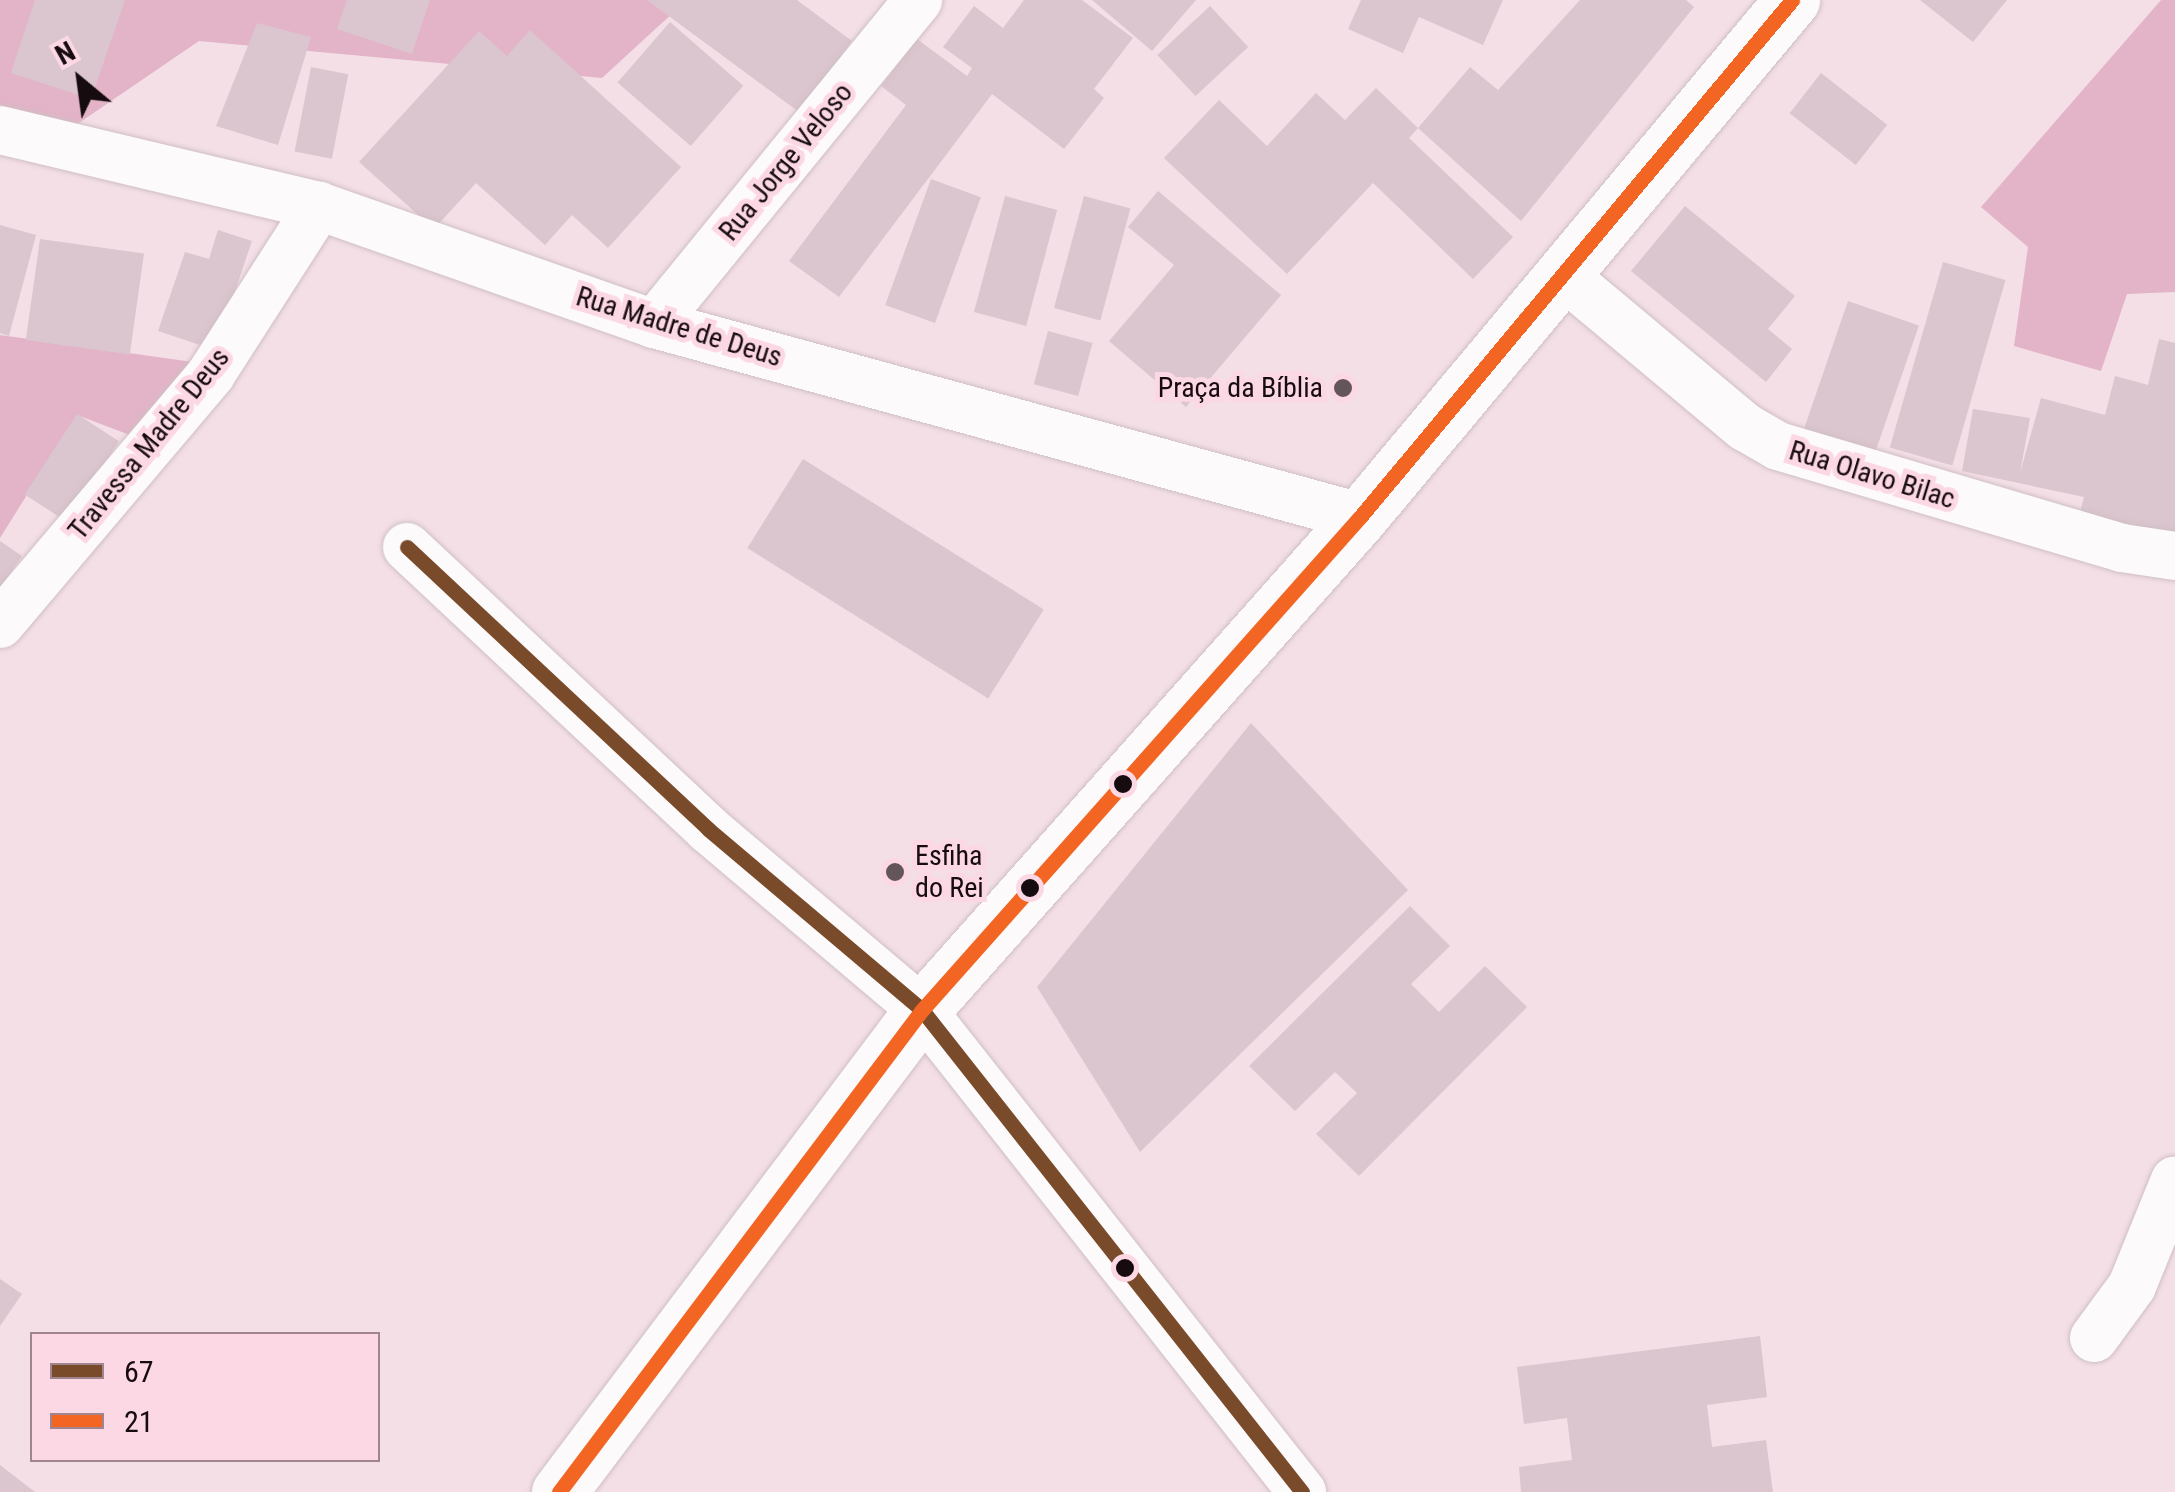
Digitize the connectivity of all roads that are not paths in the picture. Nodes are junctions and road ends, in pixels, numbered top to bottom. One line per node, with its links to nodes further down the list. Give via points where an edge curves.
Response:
1 (918, 0): 6 (street, Rua Jorge Veloso)
2 (1792, 0): 5 (street)
3 (0, 130): 4 (street, Rua Madre de Deus)
4 (319, 206): 6 (street, Rua Madre de Deus); 10 (street, Travessa Madre Deus, via 211,374)
5 (1563, 276): 7 (street); 9 (street, Rua Olavo Bilac, via 1745,427 1778,446 2103,543)
6 (654, 324): 7 (street, Rua Madre de Deus)
7 (1360, 517): 11 (street)
8 (408, 547): 11 (street, via 708,830)
9 (2175, 556)
10 (0, 624)
11 (922, 1010): 14 (street); 15 (street)
12 (2175, 1180): 13 (street, via 2132,1286)
13 (2094, 1338)
14 (589, 1480)
15 (1302, 1492)

